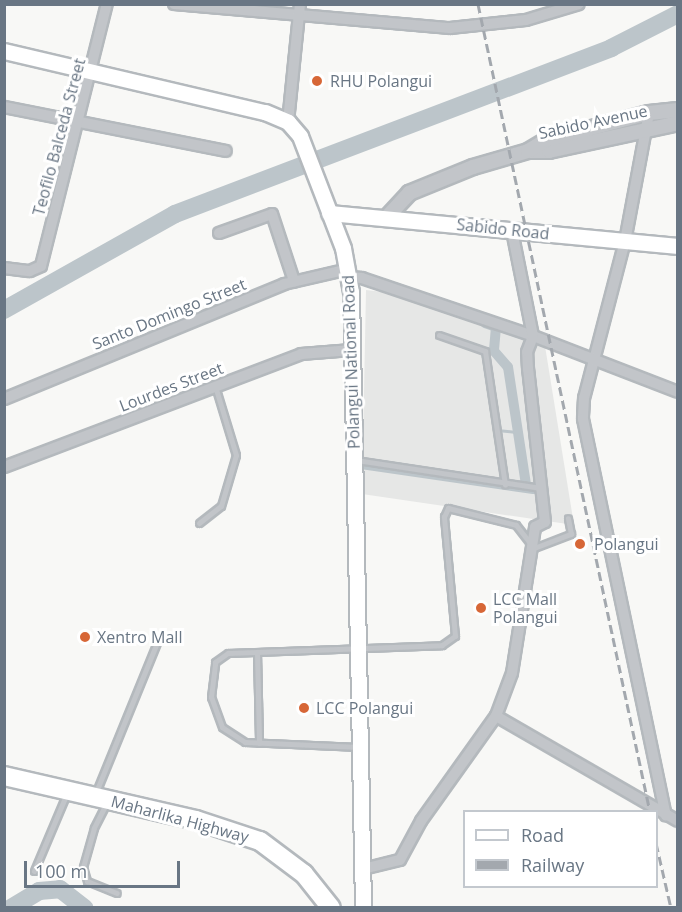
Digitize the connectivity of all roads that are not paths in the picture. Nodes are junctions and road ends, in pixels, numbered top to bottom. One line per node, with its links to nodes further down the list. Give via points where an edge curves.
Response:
1 (107, 4): 7 (street, Teofilo Balceda Street)
2 (174, 4): 5 (street)
3 (300, 4): 5 (street)
4 (579, 4): 5 (street, via 483,27 390,26)
5 (299, 16): 11 (street)
6 (4, 51): 7 (main road)
7 (92, 72): 11 (main road, via 265,112); 12 (street, Teofilo Balceda Street)
8 (4, 107): 12 (street)
9 (678, 110): 10 (street, Sabido Avenue)
10 (649, 120): 13 (street, Sabido Avenue); 16 (street, Sabido Avenue, via 546,140 528,151 418,189); 19 (street)
11 (288, 122): 15 (main road, Polangui National Road, via 304,147)
12 (79, 123): 14 (street); 21 (street, Teofilo Balceda Street, via 41,266 30,271)
13 (678, 123)
14 (226, 152)
15 (329, 213): 16 (main road, Sabido Road); 22 (main road, Polangui National Road)
16 (387, 217): 17 (main road, Sabido Road)
17 (512, 231): 19 (main road, Sabido Road); 25 (street)
18 (219, 233): 23 (street, via 272,214)
19 (625, 241): 20 (main road, Sabido Road); 27 (street)
20 (678, 246)
21 (4, 268)
22 (349, 273): 23 (street, Santo Domingo Street); 25 (street); 26 (main road, Polangui National Road)
23 (294, 281): 30 (street, Santo Domingo Street)
24 (439, 334): 33 (lane, via 485,351)
25 (533, 336): 27 (street); 34 (street, via 528,360)
26 (352, 350): 28 (street, Lourdes Street, via 301,354); 31 (main road, Polangui National Road)
27 (594, 360): 29 (street); 49 (street, via 584,398 585,442)
28 (215, 386): 32 (street, Lourdes Street); 36 (lane, via 236,455 221,506)
29 (678, 392)
30 (4, 399)
31 (354, 460): 33 (lane); 39 (main road, Polangui National Road)
32 (4, 467)
33 (505, 485): 34 (lane)
34 (542, 488): 37 (street, via 545,522 535,527)
35 (568, 518): 37 (lane, via 571,534)
36 (199, 523)
37 (534, 548): 39 (lane, via 516,525 448,508 444,517 455,636 442,645); 41 (street, via 512,673)
38 (159, 638): 46 (lane)
39 (358, 650): 40 (lane); 43 (main road, Polangui National Road)
40 (257, 652): 42 (lane); 42 (lane, via 228,653 215,662 211,698 222,727 244,742)
41 (496, 716): 47 (street); 51 (street, via 428,811 400,860)
42 (259, 743): 43 (lane)
43 (359, 747): 51 (main road, Polangui National Road)
44 (4, 776): 45 (highway, Maharlika Highway)
45 (68, 791): 46 (highway, Maharlika Highway); 52 (lane)
46 (101, 798): 53 (lane, via 83,867 87,881); 54 (highway, Maharlika Highway, via 196,820 260,841 304,874)
47 (657, 810)
48 (658, 810): 49 (street)
49 (666, 815): 50 (street)
50 (678, 820)
51 (363, 869): 55 (main road, Polangui National Road)
52 (34, 871)
53 (117, 893)
54 (331, 908)
55 (363, 908)

